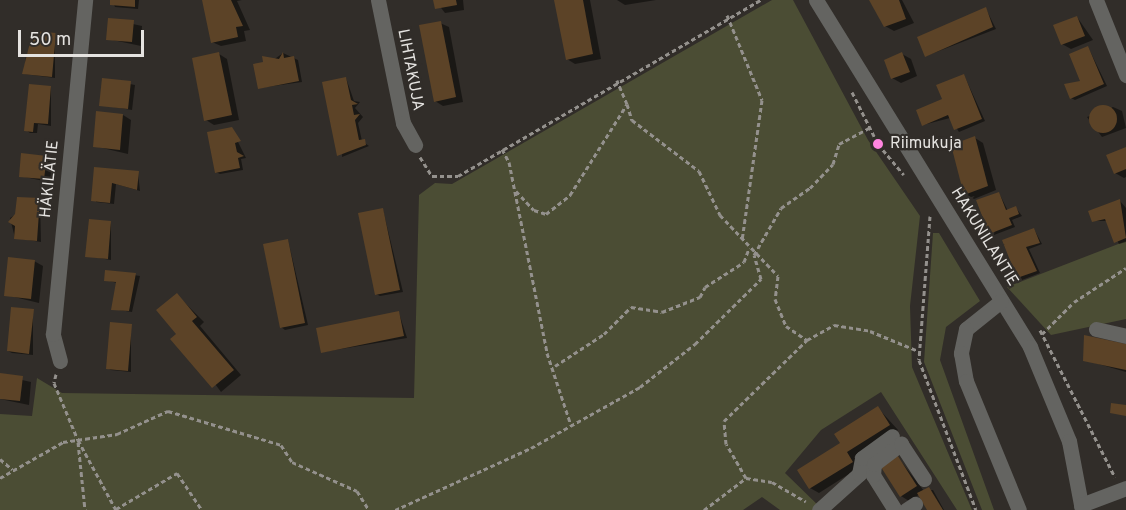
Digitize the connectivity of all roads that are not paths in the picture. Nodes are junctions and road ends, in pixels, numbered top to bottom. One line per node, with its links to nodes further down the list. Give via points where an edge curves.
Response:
1 (85, 0): 10 (street, HÄKILÄTIE, via 53,334)
2 (378, 0): 6 (street, LIHTAKUJA, via 403,123)
3 (816, 0): 7 (street, HAKUNILANTIE)
4 (1096, 0): 5 (street)
5 (1126, 75)
6 (415, 144)
7 (1001, 301): 14 (street, HAKUNILANTIE, via 1059,410); 17 (street, via 966,329 961,353 966,381)
8 (1096, 329): 9 (street)
9 (1126, 336)
10 (60, 361)
11 (892, 436): 15 (street, via 862,458 859,474)
12 (924, 479): 16 (street, via 901,444 874,464 873,475)
13 (1121, 484): 14 (street)
14 (1082, 507)
15 (819, 509)
16 (896, 510)
17 (1019, 510)

